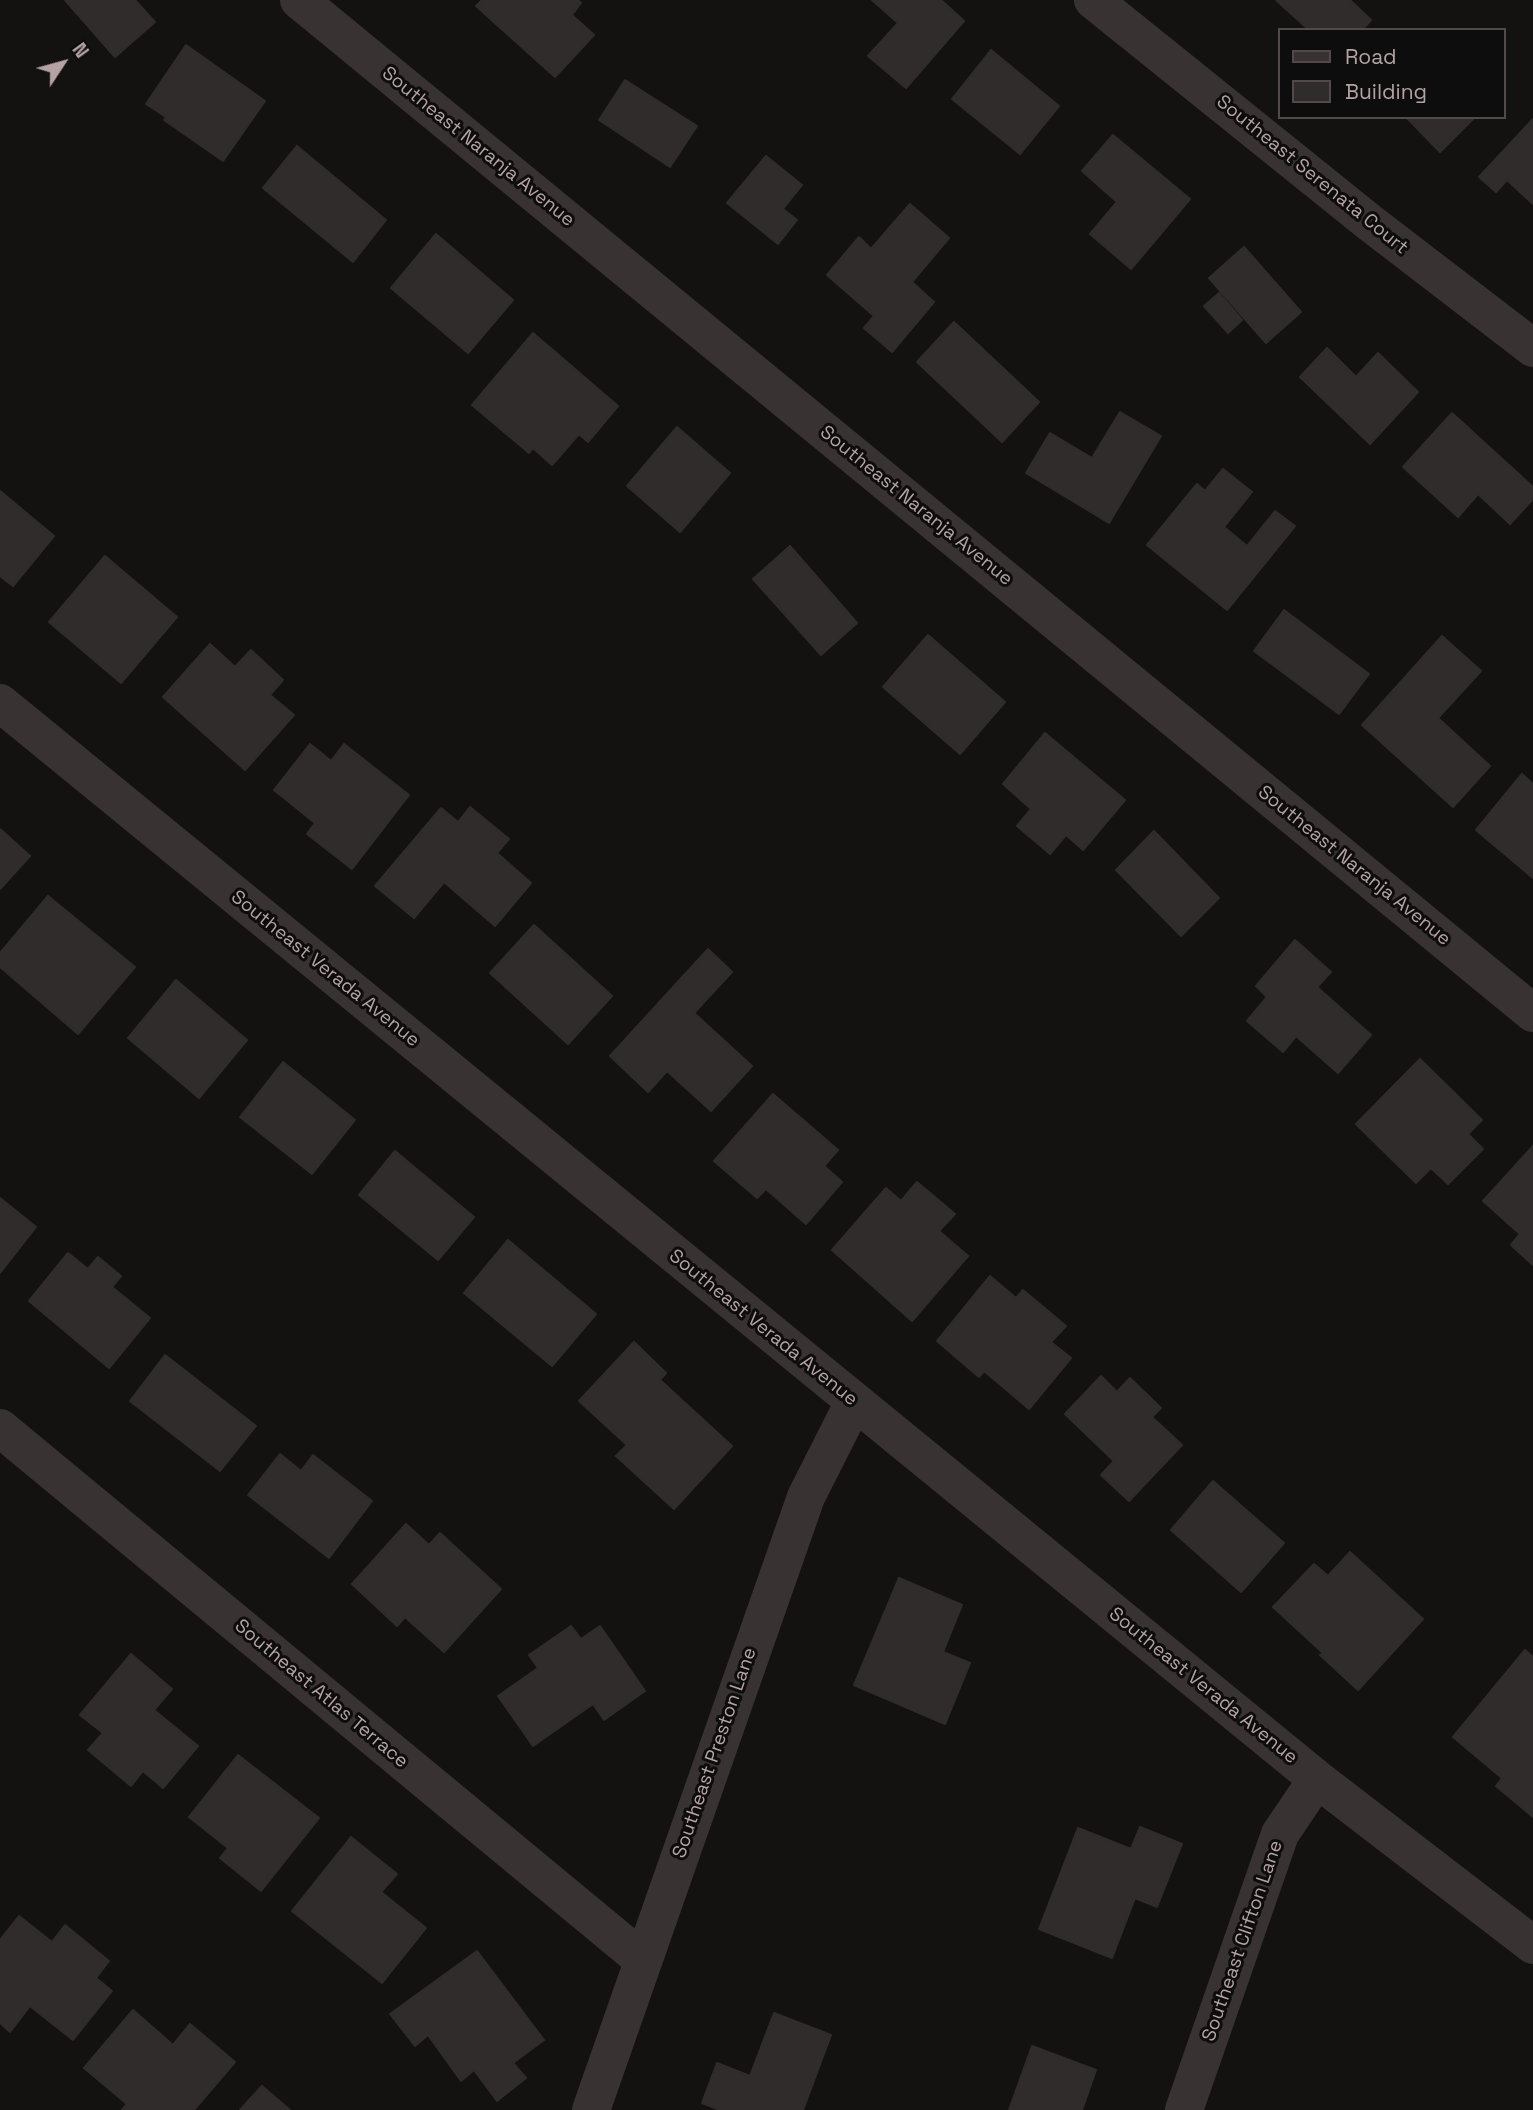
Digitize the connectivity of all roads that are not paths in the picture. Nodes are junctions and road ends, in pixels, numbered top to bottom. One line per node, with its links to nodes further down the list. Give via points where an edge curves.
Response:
1 (299, 0): 5 (street, Southeast Naranja Avenue)
2 (1093, 0): 3 (street, Southeast Serenata Court, via 1368,222)
3 (1533, 348)
4 (0, 702): 6 (street, Southeast Verada Avenue)
5 (1533, 1013)
6 (853, 1402): 8 (street, Southeast Verada Avenue); 10 (street, Southeast Preston Lane, via 806,1497)
7 (0, 1428): 10 (street, Southeast Atlas Terrace)
8 (1317, 1779): 9 (street, Southeast Verada Avenue); 12 (street, Southeast Clifton Lane, via 1280,1833)
9 (1533, 1945)
10 (643, 1960): 11 (street, Southeast Preston Lane)
11 (591, 2110)
12 (1184, 2110)

